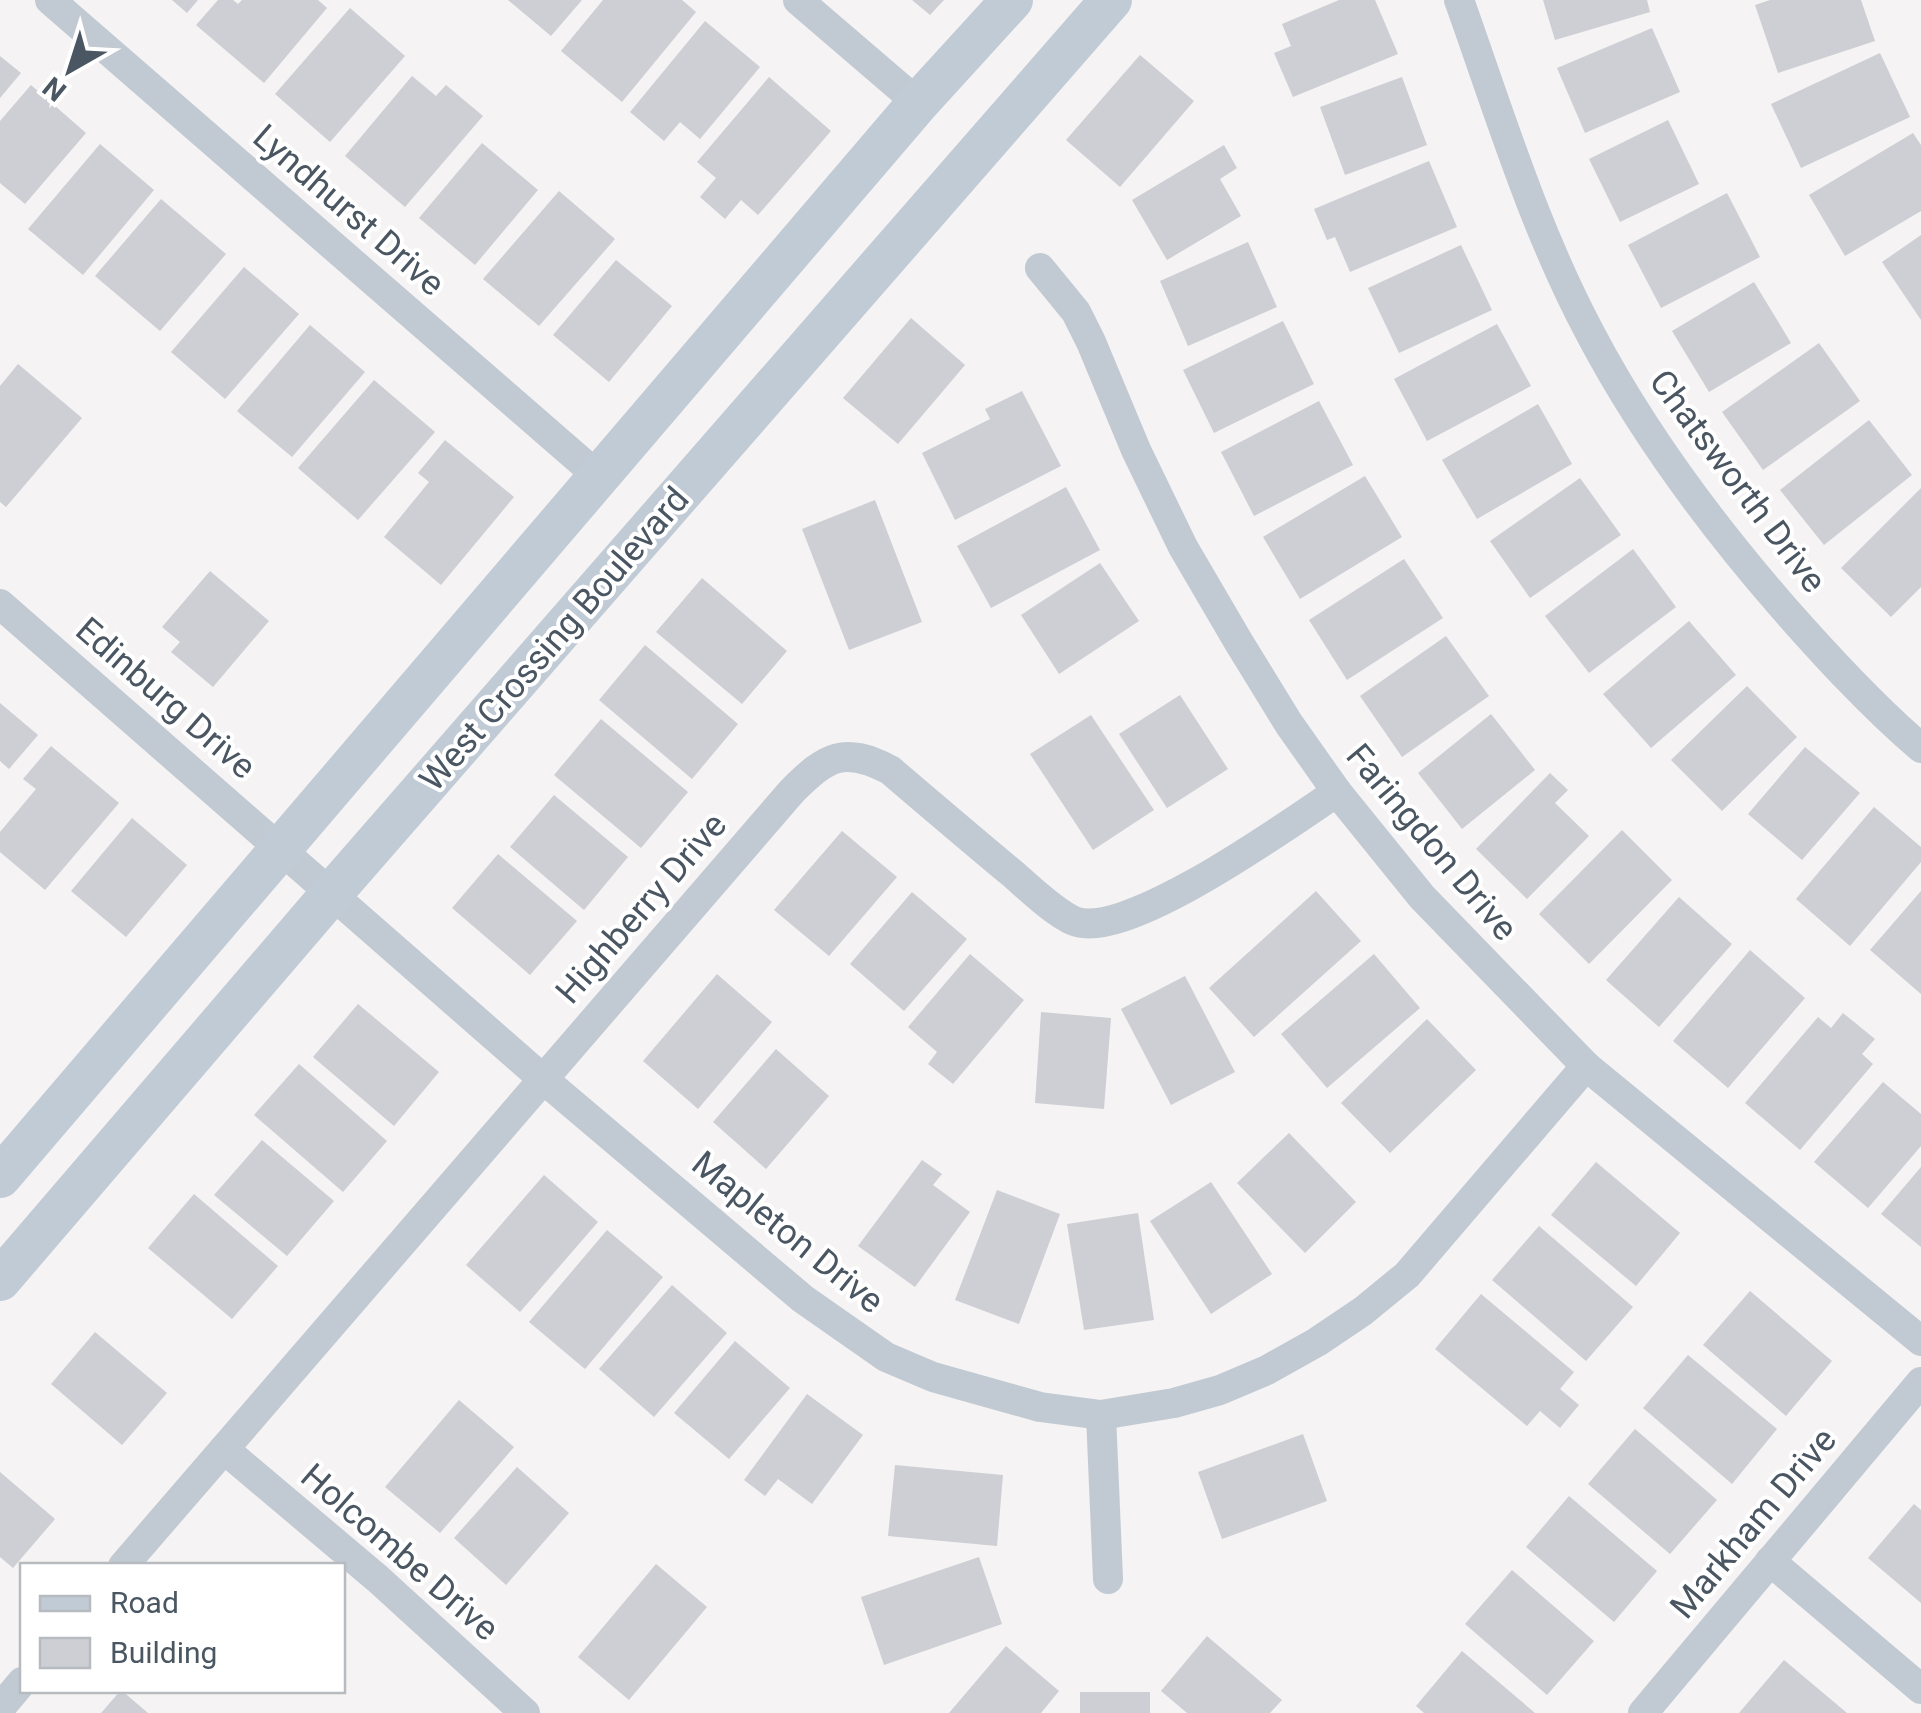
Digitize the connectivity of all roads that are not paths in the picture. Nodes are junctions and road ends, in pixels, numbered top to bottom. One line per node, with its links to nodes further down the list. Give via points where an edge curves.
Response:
1 (50, 0): 8 (street, Lyndhurst Drive)
2 (798, 0): 6 (street)
3 (1012, 0): 6 (street, West Crossing Boulevard)
4 (1111, 0): 13 (street, West Crossing Boulevard)
5 (1459, 0): 10 (street, Chatsworth Drive, via 1526,190 1588,331 1624,393 1749,568)
6 (918, 103): 8 (street, West Crossing Boulevard)
7 (1040, 268): 11 (street, Faringdon Drive, via 1092,342 1183,547)
8 (598, 477): 12 (street, West Crossing Boulevard)
9 (0, 604): 12 (street, Edinburg Drive)
10 (1921, 748)
11 (1337, 792): 14 (street, Faringdon Drive, via 1422,897); 15 (street, Highberry Drive, via 1196,884 1100,924 1075,921 1041,898 890,770 865,757 837,758 816,767 792,791)
12 (282, 848): 13 (street, Mapleton Drive); 16 (street, West Crossing Boulevard)
13 (332, 893): 15 (street, Mapleton Drive); 17 (street, West Crossing Boulevard)
14 (1586, 1066): 18 (street, Faringdon Drive); 20 (street, Mapleton Drive, via 1407,1274 1363,1311 1267,1370 1220,1390)
15 (543, 1078): 20 (street, Mapleton Drive, via 802,1299 886,1357 1040,1407); 21 (street, Highberry Drive)
16 (0, 1177)
17 (0, 1280)
18 (1921, 1341)
19 (1921, 1382): 22 (street, Markham Drive)
20 (1101, 1415): 24 (street)
21 (224, 1449): 23 (street, Highberry Drive); 28 (street, Holcombe Drive)
22 (1770, 1561): 26 (street); 29 (street, Markham Drive)
23 (126, 1563)
24 (1108, 1579)
25 (20, 1684): 27 (street)
26 (1921, 1690)
27 (0, 1708)
28 (526, 1713)
29 (1643, 1713)

